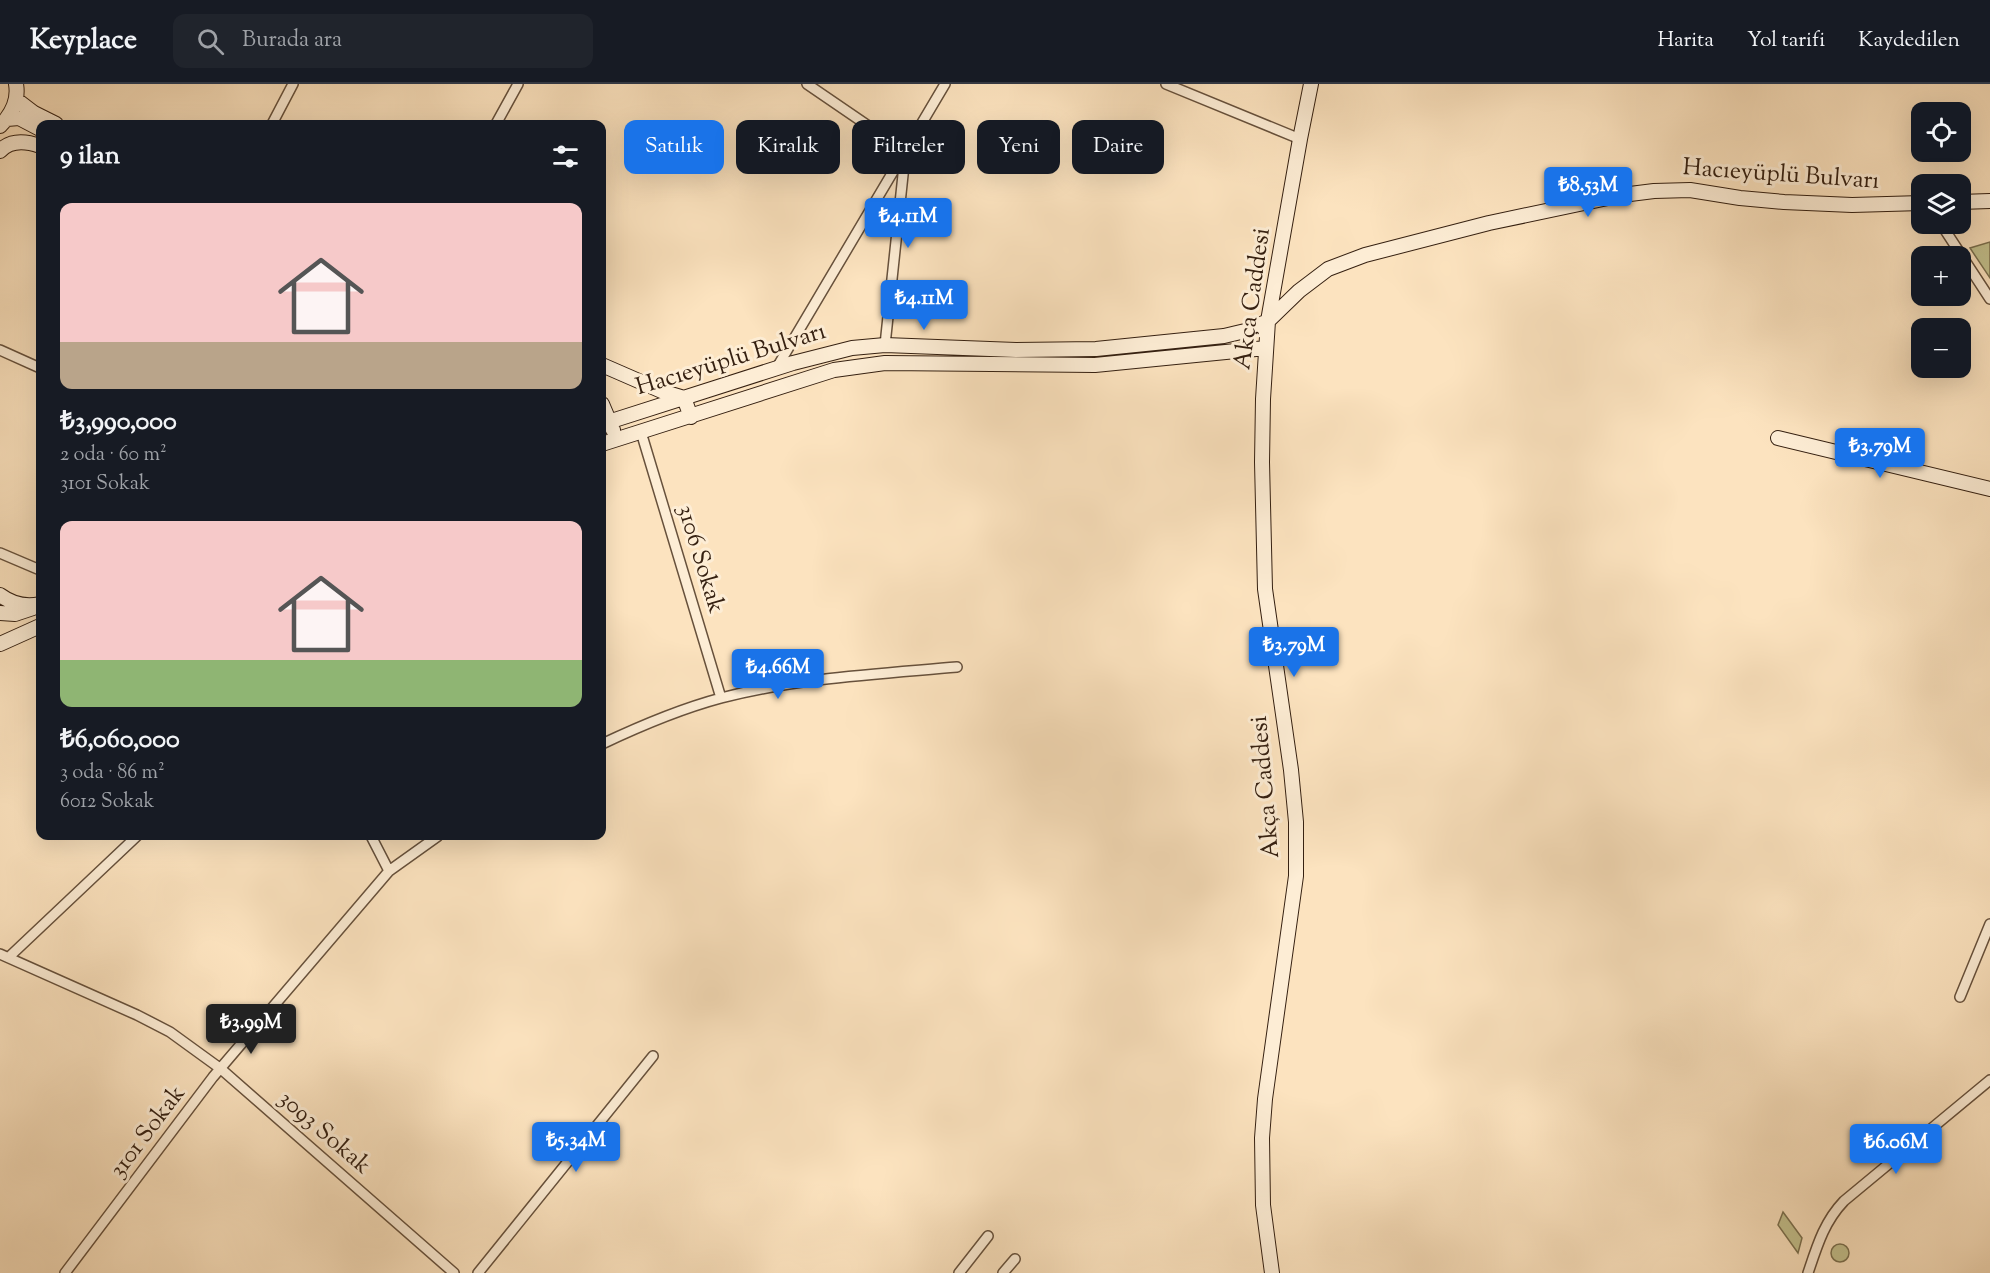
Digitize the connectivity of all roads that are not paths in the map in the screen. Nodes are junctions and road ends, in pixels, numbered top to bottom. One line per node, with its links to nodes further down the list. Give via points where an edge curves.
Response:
1 (16, 84): 8 (street)
2 (293, 84): 10 (street)
3 (518, 84): 11 (street)
4 (807, 84): 12 (street)
5 (945, 84): 13 (street)
6 (1166, 84): 16 (street)
7 (1311, 84): 16 (street, Akça Caddesi)
8 (17, 100): 9 (street); 14 (street)
9 (48, 120)
10 (274, 120)
11 (498, 120)
12 (860, 120)
13 (924, 120)
14 (4, 122): 15 (street, via 19,118)
15 (36, 127)
16 (1300, 139): 26 (street, Akça Caddesi)
17 (36, 145): 18 (street, via 21,141)
18 (0, 151)
19 (891, 174): 34 (street)
20 (903, 174): 27 (street)
21 (1990, 201): 22 (street)
22 (1971, 202)
23 (1911, 203): 26 (street, Hacıeyüplü Bulvarı, via 1784,202 1690,190 1622,195 1365,255 1328,269)
24 (1948, 234): 25 (street)
25 (1990, 299)
26 (1268, 321): 28 (street, Akça Caddesi); 29 (street, Hacıeyüplü Bulvarı, via 1224,336)
27 (885, 345): 29 (street, Hacıeyüplü Bulvarı); 34 (street, Hacıeyüplü Bulvarı, via 832,351)
28 (1266, 348): 31 (street, Hacıeyüplü Bulvarı); 74 (street, Akça Caddesi, via 1262,462 1265,589 1296,822 1296,876 1262,1138 1263,1205)
29 (1096, 349): 31 (street)
30 (0, 350): 32 (street)
31 (1095, 365): 36 (street, Hacıeyüplü Bulvarı, via 853,366)
32 (36, 366)
33 (606, 367): 35 (street)
34 (776, 369): 35 (street, Hacıeyüplü Bulvarı)
35 (684, 398): 36 (street); 37 (street, Hacıeyüplü Bulvarı)
36 (691, 417): 39 (street, Hacıeyüplü Bulvarı)
37 (606, 423)
38 (606, 424): 41 (street)
39 (641, 432): 41 (street, Hacıeyüplü Bulvarı); 55 (street, 3106 Sokak)
40 (1778, 438): 43 (street)
41 (616, 439): 42 (street, Hacıeyüplü Bulvarı)
42 (606, 443)
43 (1990, 489)
44 (0, 553): 45 (street)
45 (36, 568)
46 (0, 596): 47 (street, via 18,604)
47 (36, 605)
48 (36, 607): 49 (street, via 19,613)
49 (0, 613)
50 (36, 627): 52 (street)
51 (36, 628): 53 (street)
52 (0, 633)
53 (0, 644)
54 (957, 667): 55 (street, via 835,678)
55 (721, 698): 56 (street)
56 (606, 742)
57 (133, 840): 62 (street)
58 (372, 840): 60 (street)
59 (432, 840): 60 (street, 3101 Sokak)
60 (388, 871): 65 (street, 3101 Sokak)
61 (1990, 924): 63 (street)
62 (5, 956): 65 (street, 3093 Sokak, via 170,1032)
63 (1960, 997)
64 (653, 1056): 71 (street)
65 (221, 1069): 69 (street, 3101 Sokak); 70 (street, 3093 Sokak)
66 (1990, 1080): 75 (street, via 1834,1211)
67 (988, 1236): 72 (street)
68 (1015, 1258): 73 (street)
69 (65, 1273)
70 (454, 1273)
71 (478, 1273)
72 (959, 1273)
73 (1003, 1273)
74 (1272, 1273)
75 (1808, 1273)

